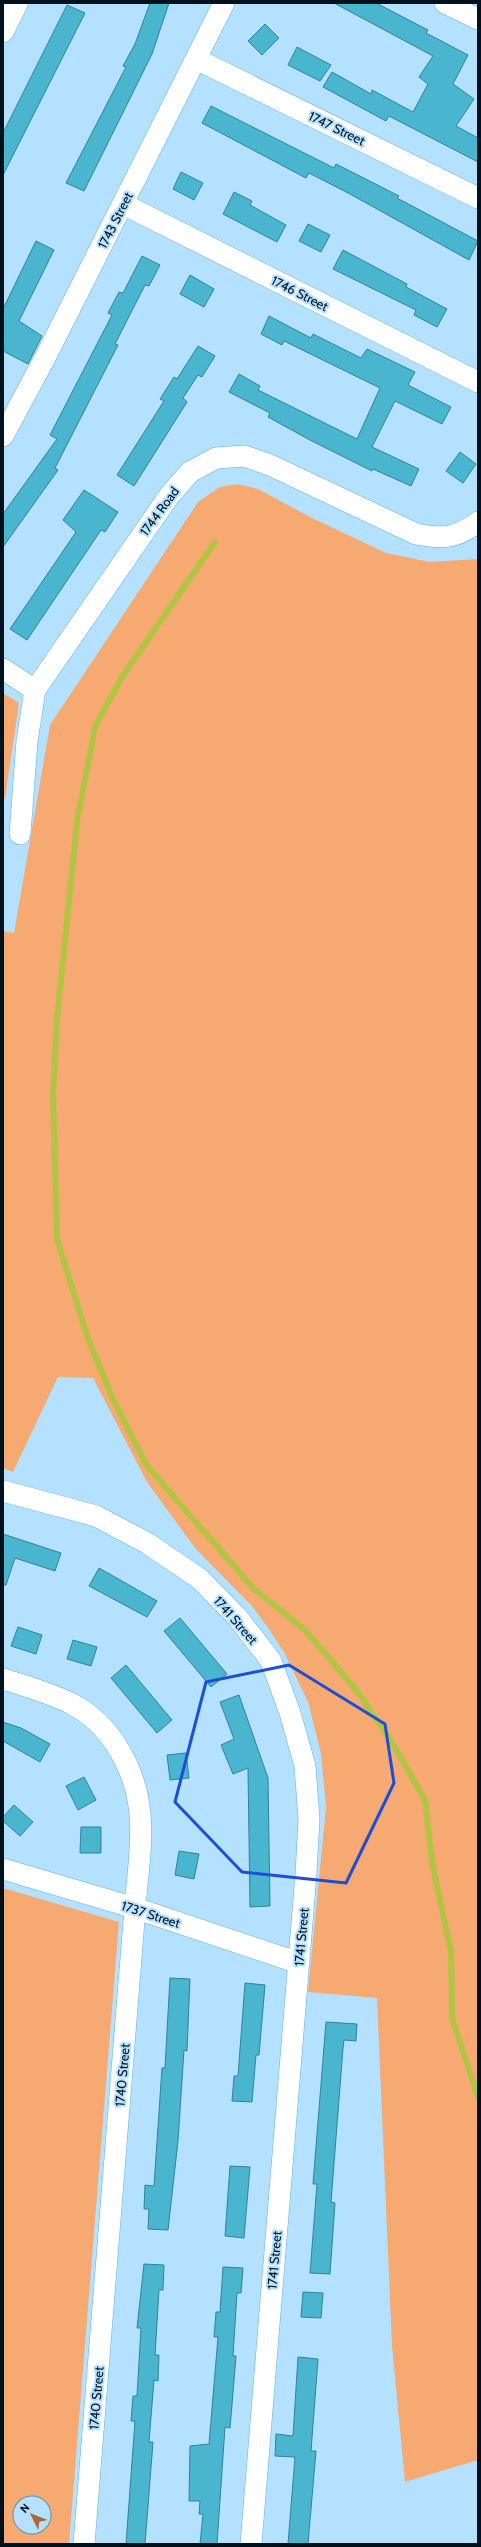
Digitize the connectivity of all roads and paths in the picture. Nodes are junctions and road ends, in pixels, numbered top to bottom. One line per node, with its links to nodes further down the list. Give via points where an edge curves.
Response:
1 (17, 3): 5 (street)
2 (224, 3): 6 (street, 1743 Street)
3 (445, 3): 4 (street)
4 (478, 19)
5 (3, 31)
6 (196, 59): 7 (street, 1747 Street); 8 (street, 1743 Street)
7 (478, 198)
8 (123, 204): 9 (street, 1746 Street); 10 (street, 1743 Street)
9 (478, 382)
10 (3, 436)
11 (478, 522): 13 (street, 1744 Road, via 462,534 437,538 416,534 270,465 244,456 216,458 190,472 169,496)
12 (3, 670): 13 (street)
13 (35, 690): 14 (street, 1744 Road, via 27,741)
14 (20, 834)
15 (3, 1491): 19 (street, 1741 Street, via 96,1516 147,1543 200,1579 238,1618 271,1661 290,1713 305,1766 309,1819)
16 (3, 1679): 18 (street, 1740 Street, via 72,1704 101,1725 123,1756 135,1785 140,1815)
17 (3, 1869): 18 (street, 1737 Street)
18 (135, 1908): 19 (street, 1737 Street); 20 (street, 1740 Street)
19 (299, 1963): 21 (street, 1741 Street)
20 (84, 2544)
21 (251, 2544)

